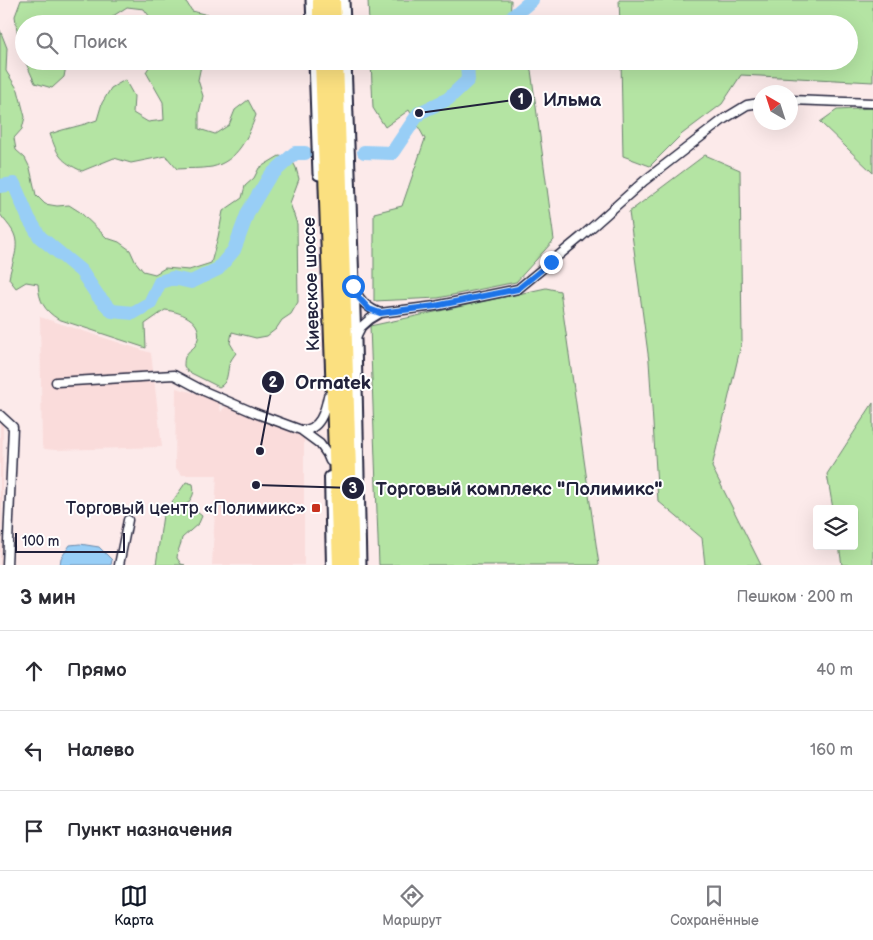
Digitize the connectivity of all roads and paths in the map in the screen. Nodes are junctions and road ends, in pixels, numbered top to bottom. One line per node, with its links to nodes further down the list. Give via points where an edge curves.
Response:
1 (312, 0): 5 (main road)
2 (320, 0): 6 (highway)
3 (333, 0): 7 (highway)
4 (343, 0): 8 (main road)
5 (313, 15)
6 (320, 15)
7 (334, 15)
8 (344, 15)
9 (314, 70): 20 (main road)
10 (322, 70): 20 (highway, Киевское шоссе)
11 (336, 70): 29 (highway, Киевское шоссе)
12 (345, 70): 16 (main road)
13 (798, 100): 14 (street)
14 (873, 103)
15 (753, 104): 17 (street, via 724,118 644,181 518,289 435,306)
16 (353, 286): 17 (street, via 369,309); 18 (main road)
17 (380, 313): 18 (street, via 361,327)
18 (355, 340): 30 (main road)
19 (56, 382): 22 (street, via 174,375 255,413)
20 (331, 399): 22 (street, via 317,425); 23 (street); 28 (highway, Киевское шоссе)
21 (0, 415): 25 (street, via 13,427)
22 (301, 430): 23 (street, via 320,444)
23 (330, 461): 27 (street)
24 (128, 520): 26 (street)
25 (8, 565)
26 (119, 565)
27 (332, 565)
28 (340, 565)
29 (352, 565)
30 (360, 565)

